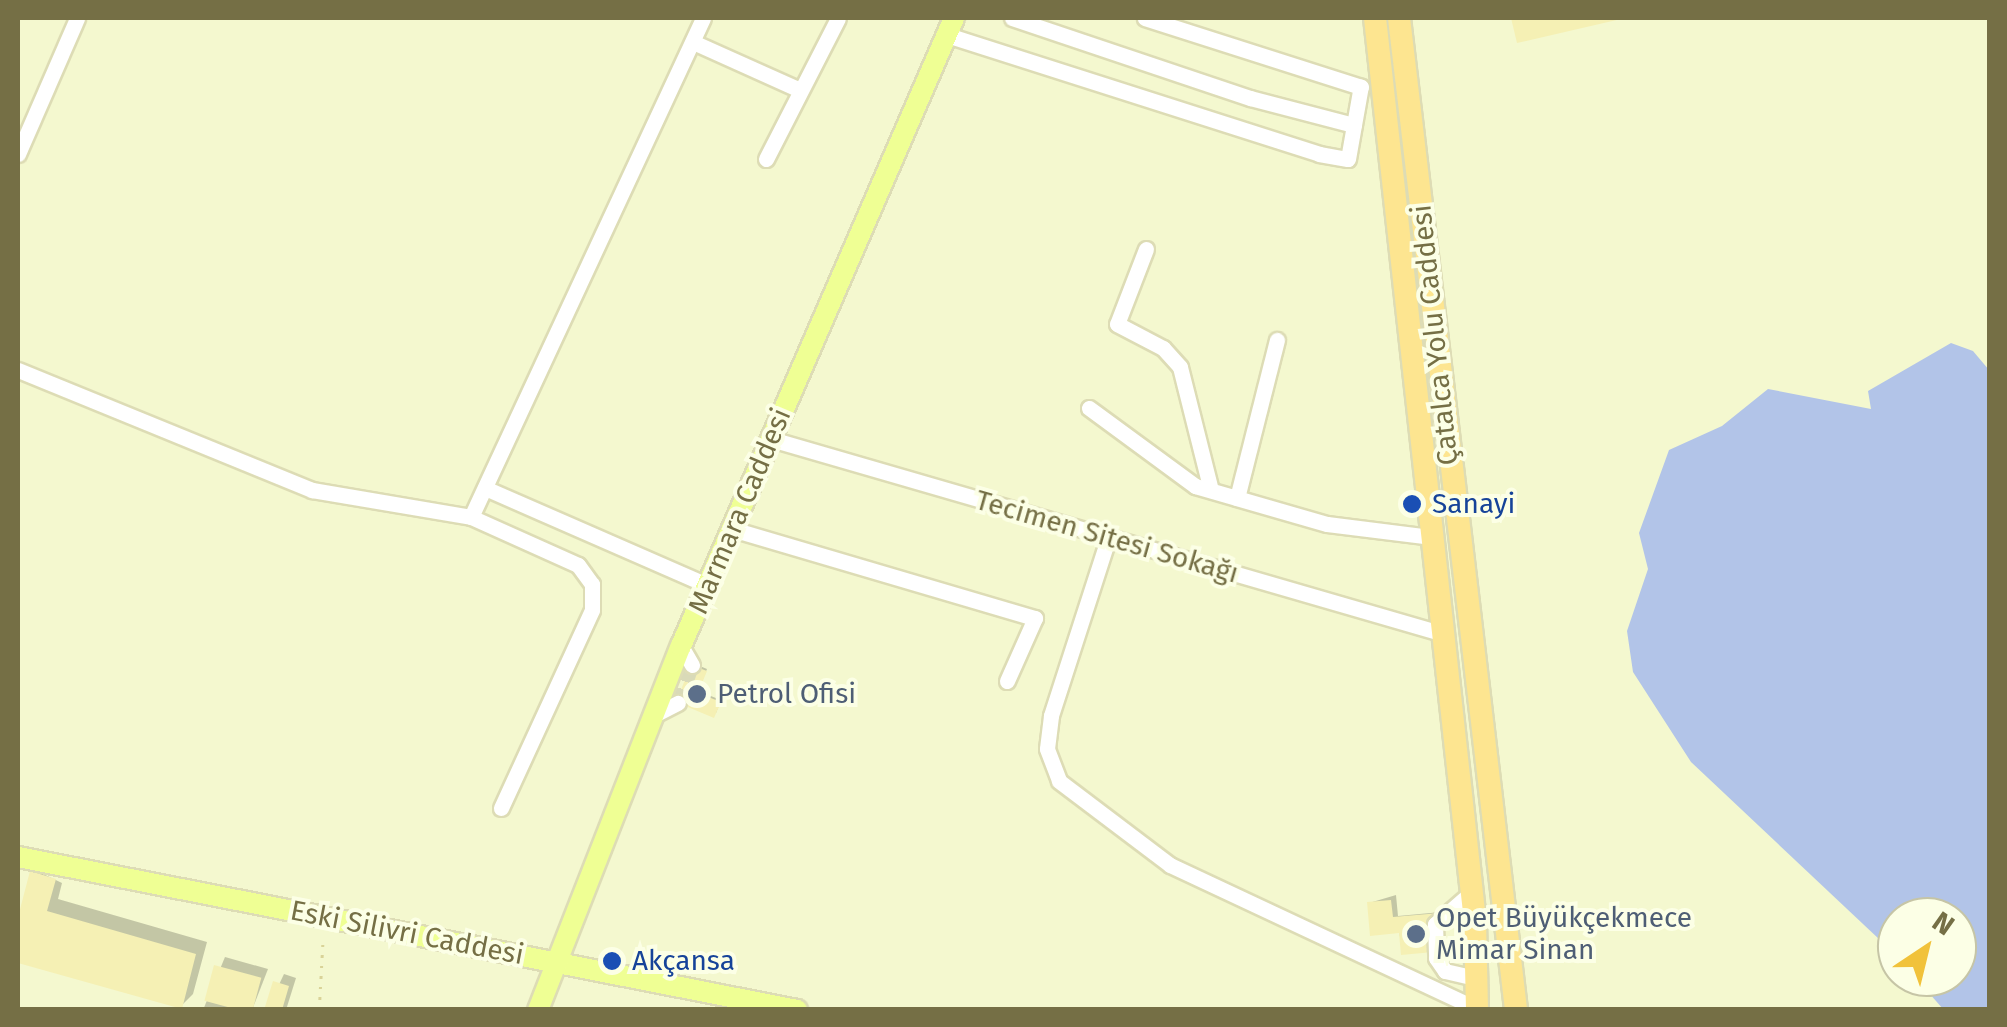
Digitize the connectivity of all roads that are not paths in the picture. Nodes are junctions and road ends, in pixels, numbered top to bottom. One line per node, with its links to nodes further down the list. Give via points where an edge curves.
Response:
1 (77, 18): 12 (street)
2 (703, 18): 9 (street)
3 (838, 18): 10 (street)
4 (1012, 18): 11 (street, via 1250,98)
5 (1145, 18): 11 (street, via 1361,87)
6 (1375, 18): 24 (highway, Çatalca Yolu Caddesi)
7 (1399, 18): 41 (highway, Çatalca Yolu Caddesi)
8 (950, 26): 11 (street, via 1318,154 1348,159); 18 (main road, Marmara Caddesi)
9 (693, 42): 10 (street); 19 (street)
10 (800, 90): 13 (street)
11 (1354, 124)
12 (18, 154)
13 (766, 159)
14 (1146, 249): 20 (street, via 1117,324 1163,348 1180,367)
15 (1277, 340): 21 (street)
16 (18, 370): 22 (street, via 312,490)
17 (1089, 408): 20 (street, via 1195,486)
18 (771, 438): 23 (main road, Marmara Caddesi); 25 (street, Tecimen Sitesi Sokağı)
19 (485, 488): 22 (street); 26 (street)
20 (1211, 490): 21 (street)
21 (1237, 498): 24 (street, via 1328,524)
22 (472, 517): 33 (street, via 571,561 594,593)
23 (732, 530): 26 (main road, Marmara Caddesi); 30 (street, via 1035,618)
24 (1432, 536): 27 (highway, Çatalca Yolu Caddesi)
25 (1108, 538): 27 (street, Tecimen Sitesi Sokağı); 38 (street, via 1051,716 1047,748 1059,781 1170,865)
26 (707, 585): 28 (main road, Marmara Caddesi)
27 (1444, 634): 35 (highway, Çatalca Yolu Caddesi)
28 (681, 646): 29 (street); 32 (main road, Marmara Caddesi)
29 (692, 665)
30 (1007, 681)
31 (678, 703): 32 (street)
32 (652, 716): 36 (main road, Marmara Caddesi)
33 (502, 808)
34 (18, 857): 36 (main road, Eski Silivri Caddesi)
35 (1472, 892): 37 (highway, Çatalca Yolu Caddesi); 37 (street, via 1435,924 1436,958 1445,970)
36 (558, 962): 39 (main road, Marmara Caddesi); 40 (main road, Eski Silivri Caddesi)
37 (1479, 979): 38 (highway, Çatalca Yolu Caddesi)
38 (1477, 1009)
39 (538, 1010)
40 (797, 1010)
41 (1516, 1010)

